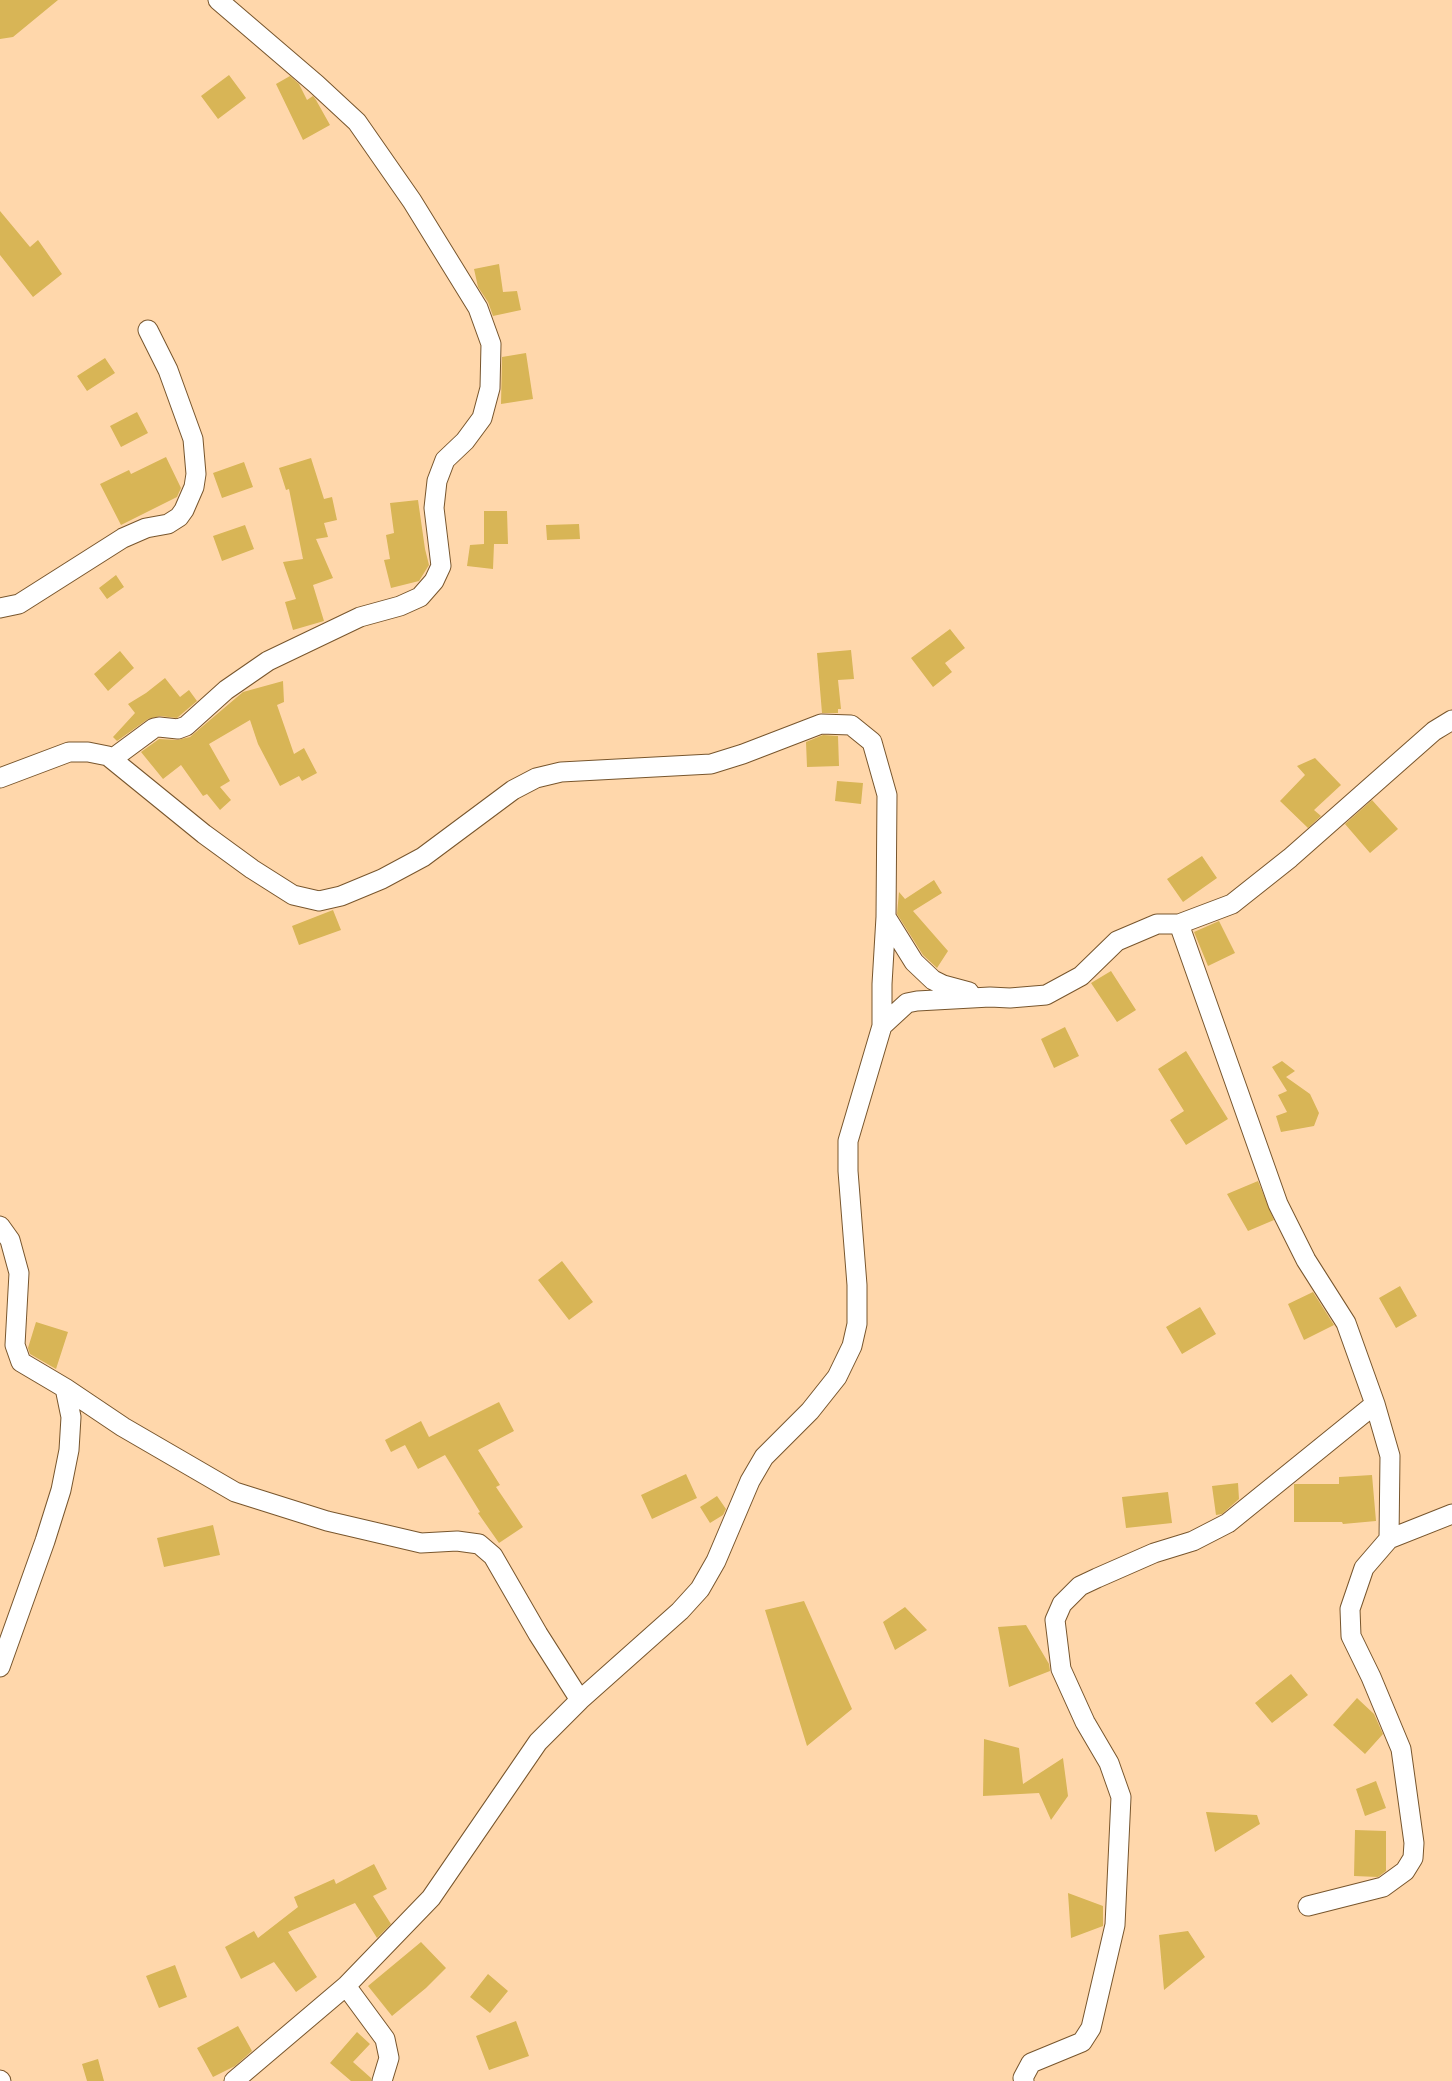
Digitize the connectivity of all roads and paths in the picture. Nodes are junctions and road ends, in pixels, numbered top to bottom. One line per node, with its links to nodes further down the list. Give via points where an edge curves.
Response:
1 (218, 0): 5 (street, via 357,122 412,201 478,308 490,344 490,388 482,418 446,460 436,481 434,508 441,566 434,581 420,597 360,618 268,661 226,690 186,726 154,728)
2 (148, 330): 3 (street, via 168,370 193,439 196,474 194,488 184,510 168,524 146,528 123,538 19,604)
3 (0, 608)
4 (1452, 720): 8 (street, via 1434,731 1290,858 1232,904)
5 (112, 759): 6 (street, via 88,752 69,752); 7 (street, via 252,869 293,895 319,901 341,896 382,879 423,857 513,790 536,778 561,772 711,764 821,724 851,725 872,742 887,794)
6 (0, 778)
7 (886, 917): 9 (street, via 914,962 933,980); 10 (street)
8 (1180, 924): 9 (street, via 1157,924 1118,941 1081,976 1046,995); 13 (street, via 1278,1204 1306,1260 1346,1323)
9 (990, 997): 10 (street, via 907,1003)
10 (882, 1026): 17 (street, via 848,1141 857,1285 857,1324 852,1346 837,1377 810,1411 764,1457 746,1489 716,1561 700,1588 680,1611)
11 (0, 1226): 12 (street, via 10,1240 20,1274 15,1345 21,1362)
12 (65, 1388): 16 (street, via 71,1417 61,1490); 17 (street, via 123,1427 235,1492 327,1521 420,1543 457,1541 479,1544 493,1556)
13 (1375, 1404): 15 (street, via 1390,1456); 22 (street, via 1228,1523 1080,1586 1062,1604 1055,1620 1061,1669 1085,1722 1109,1763 1121,1797 1115,1925 1091,2028 1082,2042 1031,2063)
14 (1452, 1514): 15 (street)
15 (1389, 1539): 18 (street, via 1364,1568 1350,1609 1351,1636 1401,1749 1414,1843 1413,1858 1405,1871 1383,1887)
16 (0, 1667)
17 (580, 1700): 19 (street, via 538,1742 430,1898)
18 (1308, 1906)
19 (346, 1986): 20 (street); 21 (street, via 385,2039 388,2058)
20 (234, 2081)
21 (382, 2081)
22 (1024, 2081)

